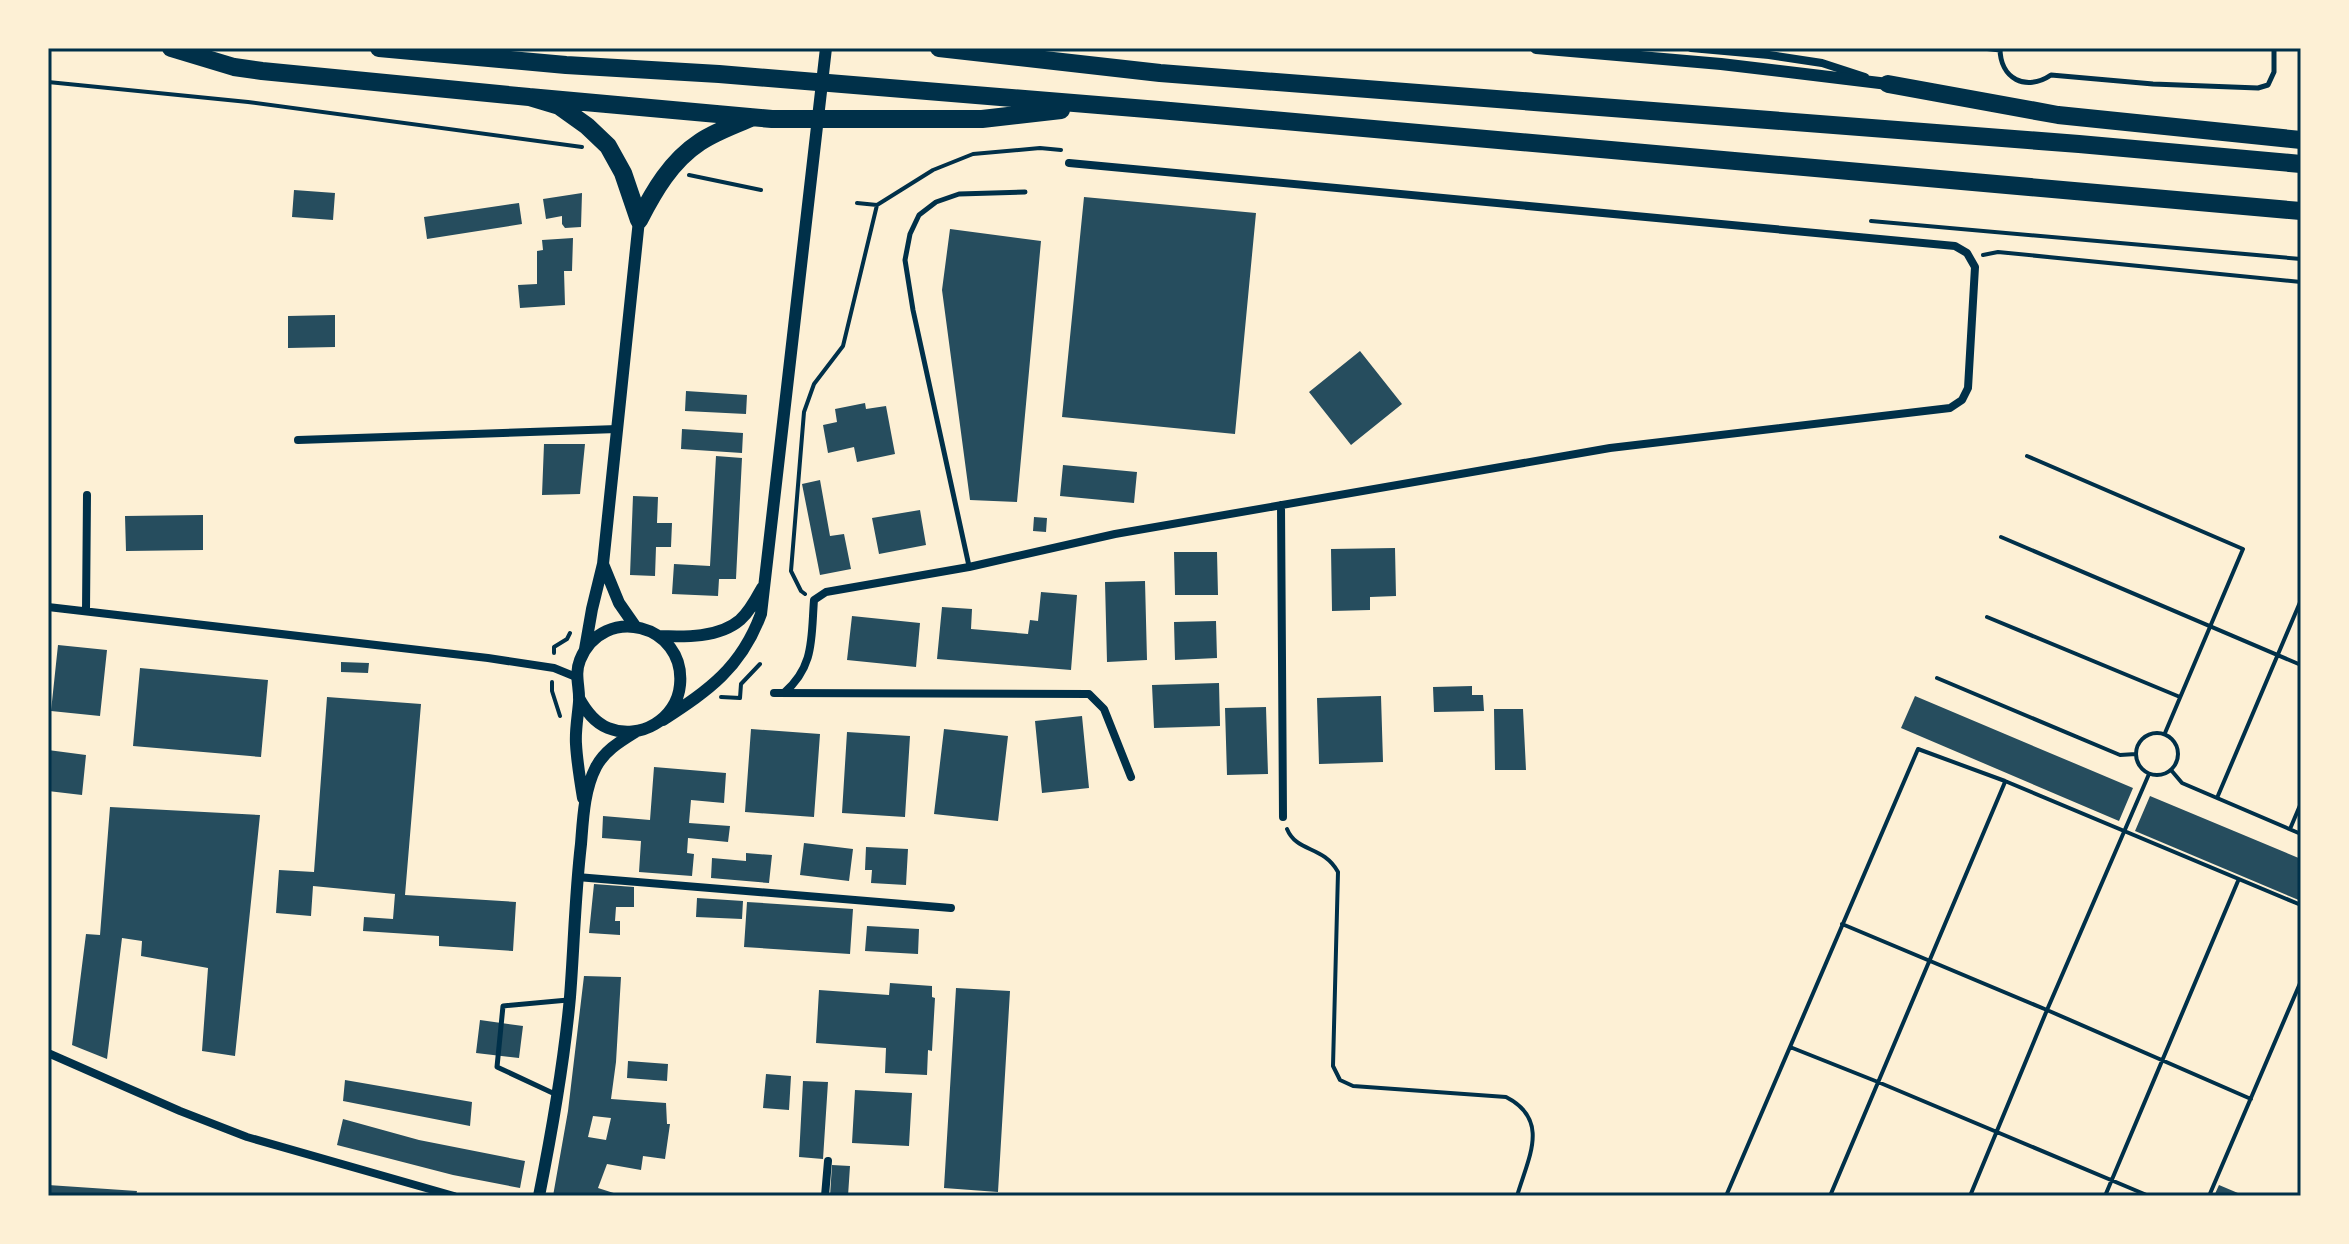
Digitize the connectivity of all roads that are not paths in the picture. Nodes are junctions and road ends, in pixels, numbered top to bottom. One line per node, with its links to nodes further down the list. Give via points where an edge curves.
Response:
1 (171, 48): 11 (highway, via 262,71)
2 (379, 48): 12 (highway)
3 (826, 48): 26 (street)
4 (939, 48): 16 (highway, via 1160,73)
5 (1536, 48): 10 (street)
6 (1691, 48): 10 (street, via 1822,63)
7 (1983, 48): 9 (lane)
8 (2274, 48): 9 (lane, via 2274,72 2268,85 2258,88 2051,75 2022,82 2005,70)
9 (2000, 49)
10 (1888, 84): 14 (highway, via 2058,115)
11 (529, 97): 13 (highway); 19 (highway, via 559,106 608,146)
12 (1098, 105): 13 (highway, via 982,119); 18 (highway)
13 (753, 117): 19 (highway, via 699,142 658,183)
14 (2301, 140)
15 (1069, 163): 23 (street, via 1955,246 1975,267 1968,388 1950,408 1610,448)
16 (2301, 164)
17 (1025, 192): 25 (lane, via 959,194 936,202 919,215 905,260)
18 (2301, 211)
19 (639, 220): 20 (street)
20 (617, 429): 21 (street); 24 (street)
21 (298, 440)
22 (87, 495): 28 (street)
23 (1281, 505): 25 (street); 39 (street)
24 (603, 564): 29 (street); 31 (street)
25 (969, 567): 37 (street, via 826,592 814,600 803,673 779,693 1089,694 1104,709)
26 (766, 581): 30 (street, via 748,611 729,627); 35 (street, via 761,614 740,658)
27 (48, 607): 28 (street)
28 (86, 611): 32 (street)
29 (635, 626): 30 (street); 31 (street, via 607,631)
30 (659, 636): 35 (street, via 671,647 681,677 680,693)
31 (582, 655): 32 (street); 33 (street)
32 (554, 668): 33 (street)
33 (576, 677): 34 (street)
34 (579, 698): 36 (street, via 596,721 623,732); 38 (street, via 576,740)
35 (663, 720): 36 (street)
36 (637, 731): 38 (street, via 606,752 596,766)
37 (1131, 777)
38 (584, 809): 40 (street)
39 (1283, 817)
40 (577, 877): 41 (street); 42 (street)
41 (951, 908)
42 (569, 999): 44 (street); 44 (lane, via 503,1006 497,1067)
43 (48, 1053): 46 (street, via 247,1137)
44 (557, 1095): 47 (street)
45 (828, 1161): 48 (street)
46 (454, 1196)
47 (539, 1196)
48 (825, 1196)

